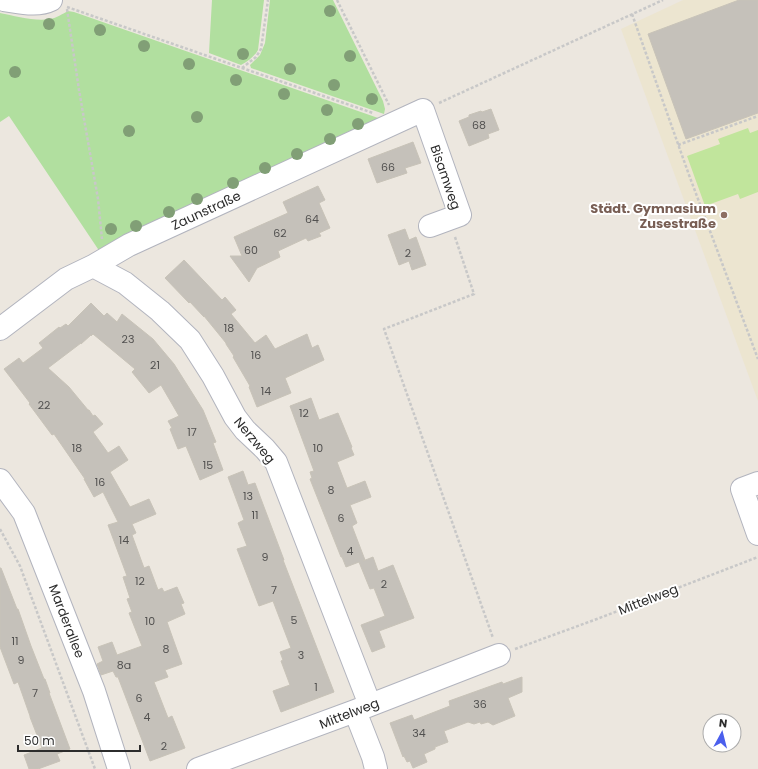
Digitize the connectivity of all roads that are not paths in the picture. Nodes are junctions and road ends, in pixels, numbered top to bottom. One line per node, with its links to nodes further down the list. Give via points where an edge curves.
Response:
1 (4, 0): 2 (street, via 23,3)
2 (56, 2)
3 (423, 110): 4 (street, Bisamweg, via 460,215); 5 (street, Zaunstraße, via 396,120 129,246)
4 (439, 223)
5 (93, 266): 6 (street, Zaunstraße, via 66,279); 11 (street, Nerzweg, via 125,283 160,311 190,340 235,417 276,462)
6 (0, 329)
7 (0, 480): 12 (street, Marderallee, via 24,513 94,691)
8 (758, 483): 9 (street, via 742,489)
9 (758, 533)
10 (508, 652): 11 (street, Mittelweg)
11 (362, 708): 13 (street, Mittelweg); 14 (street, Nerzweg)
12 (119, 769)
13 (198, 769)
14 (376, 769)

